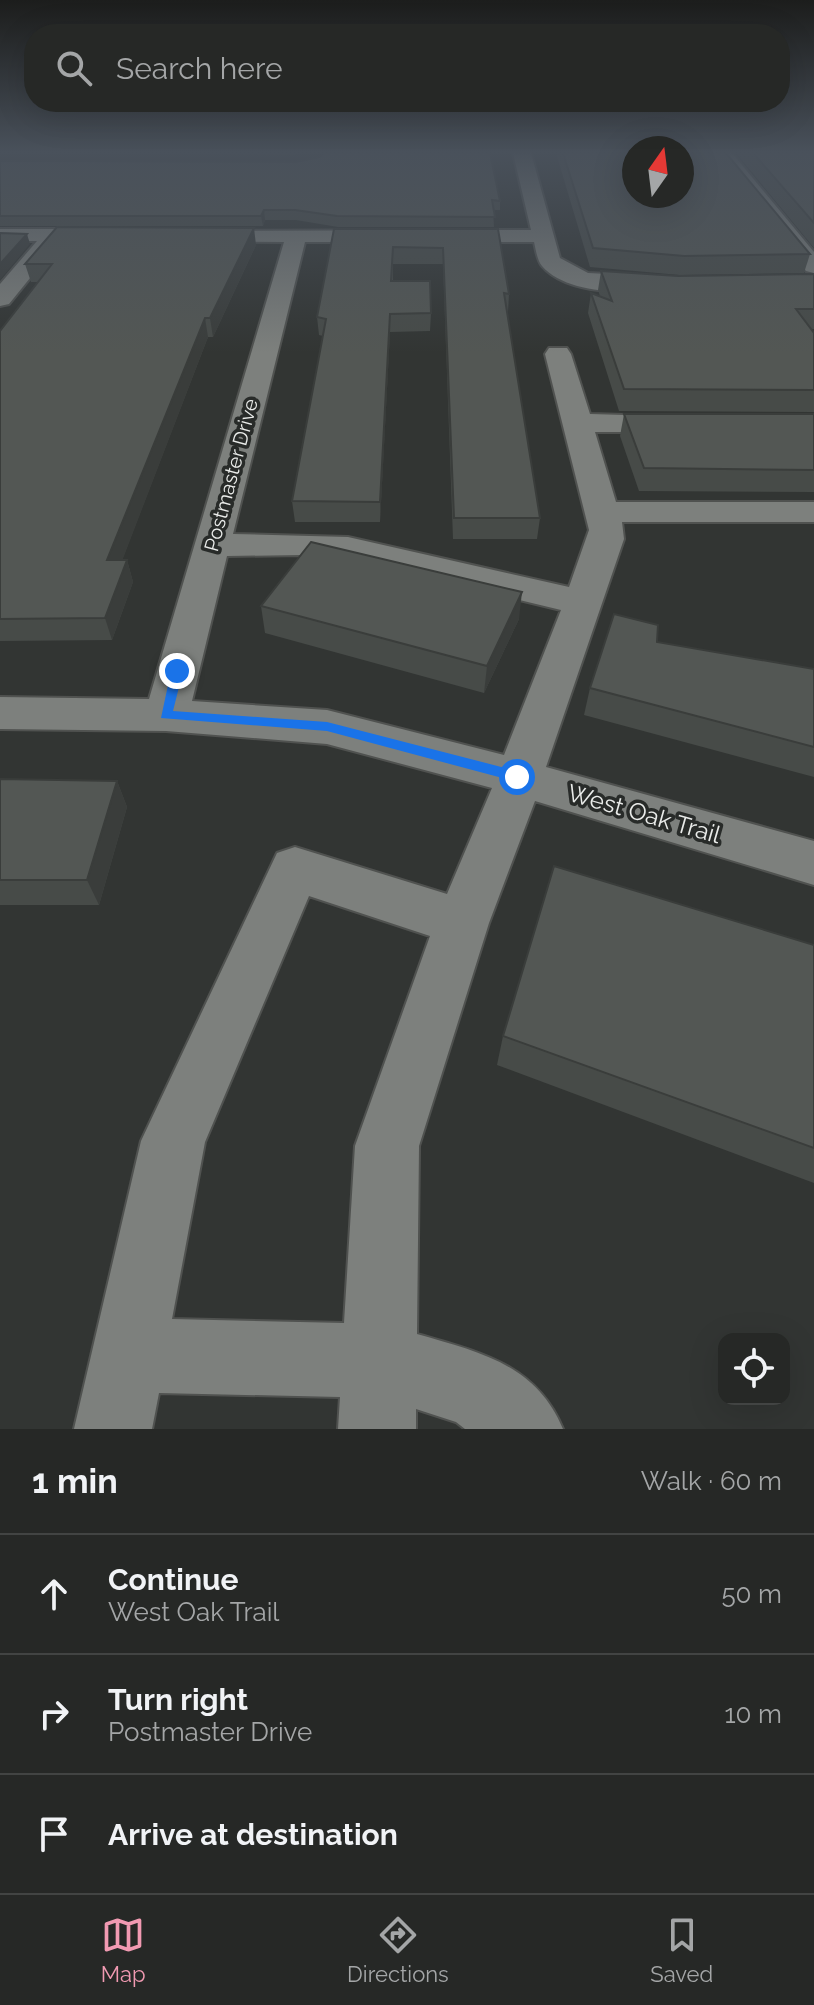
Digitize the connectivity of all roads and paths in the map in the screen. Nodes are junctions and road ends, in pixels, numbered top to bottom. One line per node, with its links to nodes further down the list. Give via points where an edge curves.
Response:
1 (539, 220): 8 (street)
2 (769, 220): 9 (street)
3 (0, 235): 4 (street)
4 (54, 235): 5 (street); 11 (street)
5 (129, 235)
6 (175, 235): 7 (street)
7 (296, 236): 8 (street); 17 (street, Postmaster Drive)
8 (543, 236): 10 (street, via 550,261 568,274 612,282)
9 (809, 277)
10 (674, 282)
11 (0, 299)
12 (558, 354): 13 (street)
13 (577, 423): 14 (street); 15 (street)
14 (719, 424)
15 (602, 512): 16 (street); 18 (street, via 607,530 603,551)
16 (814, 512)
17 (212, 545): 18 (street, via 348,548); 20 (street, Postmaster Drive)
18 (584, 603): 21 (street)
19 (0, 713): 20 (street, West Oak Trail)
20 (166, 715): 21 (street, West Oak Trail, via 327,727)
21 (517, 777): 22 (street, West Oak Trail); 23 (street)
22 (814, 863)
23 (462, 923): 24 (street, via 295,869 173,1141); 25 (street, via 387,1146)
24 (128, 1355): 25 (street); 26 (street)
25 (378, 1395): 27 (street, via 478,1390)
26 (113, 1429)
27 (524, 1429)

